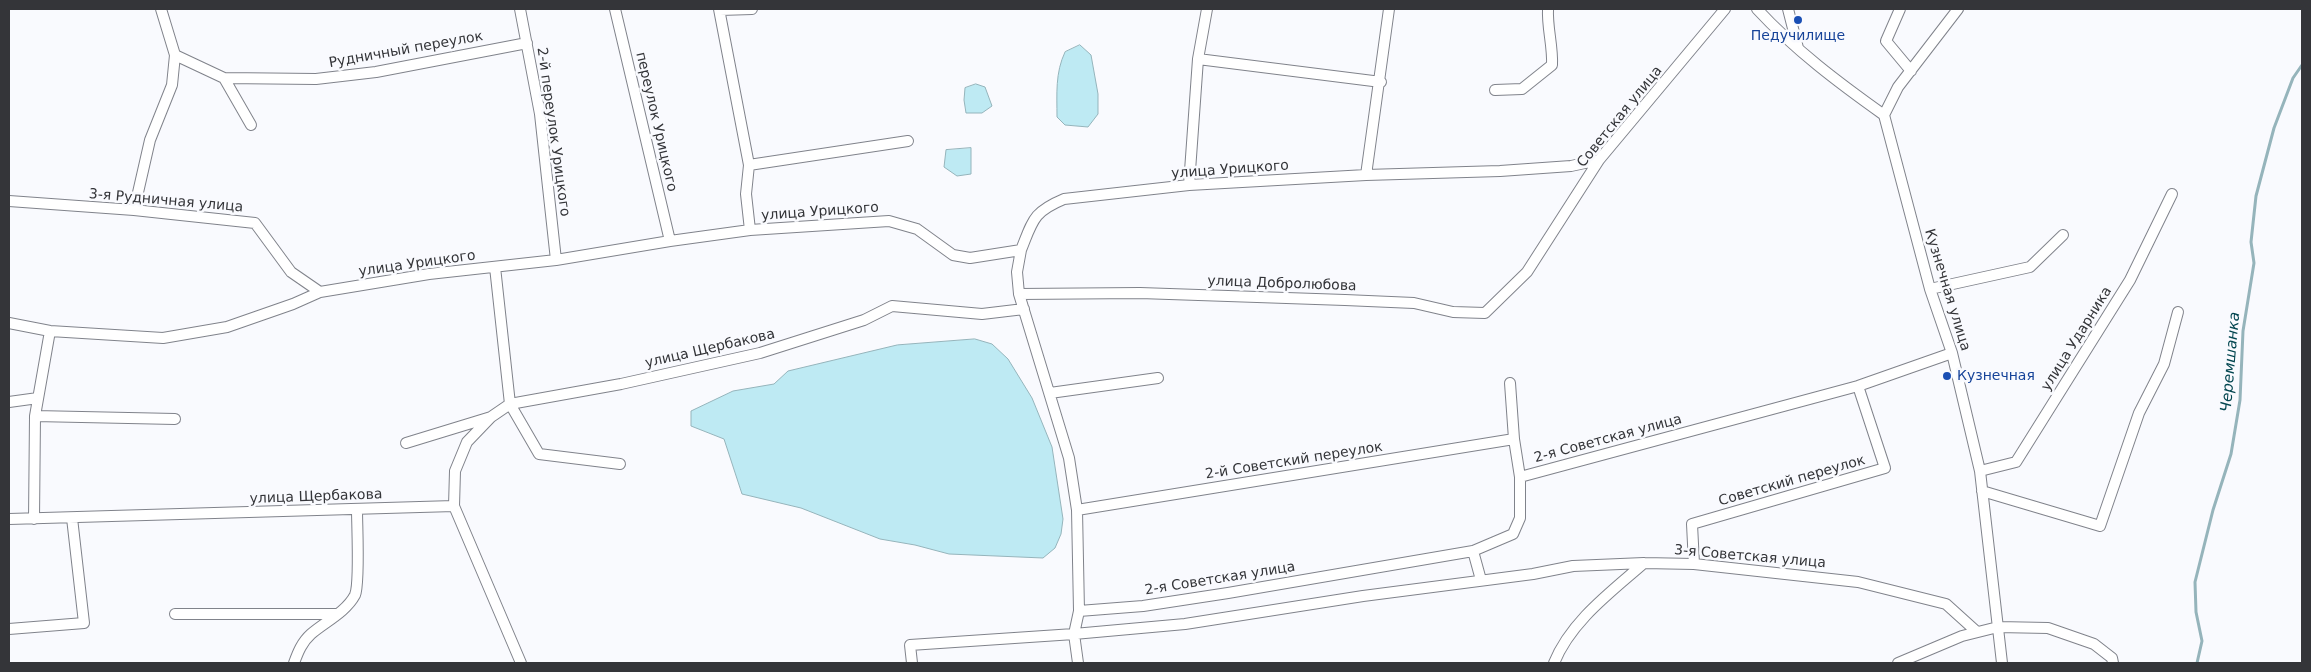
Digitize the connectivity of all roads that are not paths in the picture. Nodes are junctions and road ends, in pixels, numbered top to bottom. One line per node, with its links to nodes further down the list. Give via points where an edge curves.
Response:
1 (161, 9): 16 (street)
2 (520, 9): 14 (street, 2-й переулок Урицкого)
3 (615, 9): 34 (street, переулок Урицкого)
4 (752, 9): 13 (street)
5 (1207, 9): 17 (street)
6 (1389, 9): 20 (street)
7 (1548, 9): 21 (street, via 1552,65 1522,89)
8 (1725, 9): 25 (street, Советская улица)
9 (1757, 9): 15 (street)
10 (1788, 9): 15 (street)
11 (1900, 9): 18 (street, via 1886,41)
12 (1958, 9): 18 (street)
13 (720, 10): 26 (street)
14 (526, 43): 19 (street, Рудничный переулок, via 376,72 316,79); 36 (street, 2-й переулок Урицкого, via 540,114)
15 (1799, 49): 22 (street, via 1832,78)
16 (175, 55): 19 (street, Рудничный переулок); 31 (street, via 172,85 150,140)
17 (1198, 59): 20 (street); 28 (street)
18 (1910, 71): 22 (street)
19 (224, 78): 23 (street)
20 (1381, 82): 27 (street)
21 (1495, 90)
22 (1884, 115): 39 (street, Кузнечная улица)
23 (251, 125)
24 (908, 141): 26 (street)
25 (1599, 160): 27 (street, улица Урицкого, via 1571,166 1500,171); 38 (street, Советская улица)
26 (749, 165): 32 (street, via 746,194)
27 (1366, 175): 28 (street, улица Урицкого)
28 (1189, 185): 35 (street, улица Урицкого, via 1064,199 1045,207 1033,219)
29 (2172, 194): 60 (street, улица Ударника, via 2130,280 2016,462)
30 (9, 201): 31 (street, 3-я Рудничная улица)
31 (134, 210): 40 (street, 3-я Рудничная улица, via 255,223 291,272)
32 (750, 230): 34 (street, улица Урицкого); 35 (street, улица Урицкого, via 890,221 917,229 953,255 970,258)
33 (2063, 235): 39 (street, via 2030,267)
34 (670, 241): 36 (street, улица Урицкого)
35 (1021, 250): 41 (street, via 1017,272)
36 (556, 260): 37 (street, улица Урицкого)
37 (495, 267): 40 (street, улица Урицкого); 53 (street)
38 (1527, 272): 41 (street, улица Добролюбова, via 1485,313 1453,312 1414,303 1355,300 1140,293)
39 (1930, 289): 46 (street, Кузнечная улица)
40 (320, 292): 45 (street, улица Урицкого, via 227,327 163,338)
41 (1019, 294): 42 (street)
42 (1024, 309): 50 (street); 53 (street, улица Щербакова, via 982,314 892,306 864,320 760,353 621,384)
43 (2178, 312): 62 (street, via 2164,364 2139,412 2100,526)
44 (9, 323): 45 (street, улица Урицкого)
45 (50, 331): 51 (street)
46 (1952, 353): 49 (street, 2-я Советская улица); 60 (street, Кузнечная улица)
47 (1158, 378): 50 (street)
48 (1510, 383): 57 (street)
49 (1858, 386): 61 (street, 2-я Советская улица); 71 (street, Советский переулок, via 1884,468 1692,524)
50 (1050, 393): 65 (street, via 1069,458)
51 (38, 398): 52 (street); 54 (street)
52 (9, 402)
53 (510, 404): 55 (street, улица Щербакова); 59 (street, via 540,454)
54 (35, 416): 56 (street); 68 (street)
55 (491, 417): 58 (street, улица Щербакова); 63 (street, via 467,442 455,471)
56 (175, 419)
57 (1514, 439): 61 (street); 65 (street, 2-й Советский переулок)
58 (406, 443)
59 (620, 464)
60 (1980, 471): 62 (street, Кузнечная улица)
61 (1520, 477): 69 (street, 2-я Советская улица, via 1520,518 1513,534)
62 (1982, 491): 76 (street, Кузнечная улица)
63 (454, 506): 64 (street, улица Щербакова); 81 (street)
64 (357, 510): 66 (street, улица Щербакова); 75 (street, via 355,594)
65 (1077, 510): 73 (street)
66 (72, 518): 68 (street, улица Щербакова); 77 (street, via 84,623)
67 (9, 519): 68 (street, улица Щербакова)
68 (34, 519)
69 (1473, 551): 72 (street); 73 (street, 2-я Советская улица, via 1152,604)
70 (1644, 563): 71 (street, 3-я Советская улица); 72 (street, 3-я Советская улица, via 1573,566); 84 (street, via 1602,599 1562,644)
71 (1694, 564): 78 (street, 3-я Советская улица, via 1858,582 1946,604)
72 (1481, 580): 79 (street, 3-я Советская улица, via 1185,624)
73 (1079, 611): 79 (street)
74 (174, 614): 75 (street)
75 (338, 614): 80 (street, via 311,634 300,647)
76 (1998, 627): 78 (street); 86 (street, Кузнечная улица); 87 (street, via 2048,628 2094,644 2112,658)
77 (9, 629)
78 (1977, 632): 85 (street)
79 (1074, 634): 82 (street, 3-я Советская улица, via 910,645); 83 (street)
80 (294, 663)
81 (520, 663)
82 (912, 663)
83 (1078, 663)
84 (1554, 663)
85 (1898, 663)
86 (2002, 663)
87 (2113, 663)

